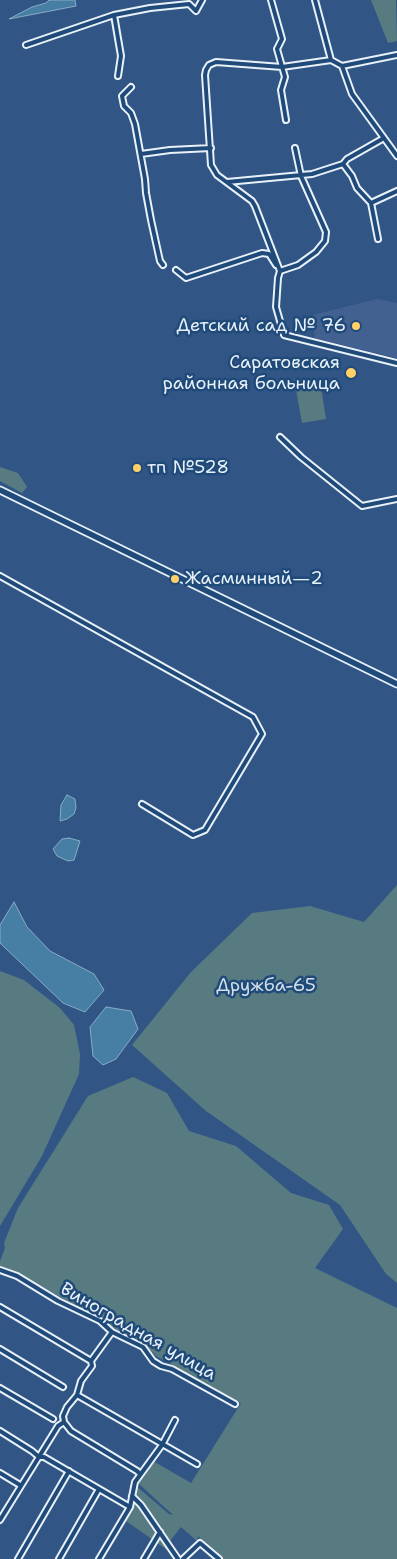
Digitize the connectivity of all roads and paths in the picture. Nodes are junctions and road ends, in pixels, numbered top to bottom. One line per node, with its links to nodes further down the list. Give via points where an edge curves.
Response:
1 (202, 0): 4 (street, via 196,11 189,4)
2 (271, 0): 9 (street, via 282,39 277,49)
3 (315, 0): 7 (street)
4 (114, 15): 5 (street); 10 (street, via 121,56)
5 (26, 45)
6 (397, 55): 8 (street)
7 (331, 60): 8 (street); 9 (street)
8 (342, 66): 13 (street, via 352,94)
9 (282, 67): 12 (street, via 286,77 281,90); 14 (street, via 216,62 209,65 206,70)
10 (118, 76)
11 (131, 87): 16 (street, via 122,96 124,106 136,124)
12 (286, 120)
13 (384, 138): 17 (street); 18 (street)
14 (210, 148): 16 (street); 20 (street, via 211,165)
15 (295, 148): 19 (street)
16 (141, 154): 24 (street, via 151,220)
17 (397, 156)
18 (343, 164): 19 (street); 22 (street, via 357,188)
19 (301, 176): 20 (street); 26 (street, via 326,232 316,252 298,265)
20 (227, 182): 26 (street, via 252,201)
21 (397, 191): 22 (street)
22 (371, 203): 23 (street)
23 (378, 239)
24 (163, 265)
25 (176, 270): 26 (street, via 186,278 262,252 268,254)
26 (280, 271): 27 (street, via 276,307 284,335)
27 (397, 363)
28 (280, 437): 30 (street, via 362,506)
29 (0, 490): 32 (main road)
30 (397, 499)
31 (0, 576): 33 (street, via 253,717 262,734 205,830 194,835)
32 (397, 684)
33 (142, 804)
34 (0, 1270): 36 (street, Виноградная улица, via 17,1276 100,1322)
35 (0, 1307): 38 (street)
36 (112, 1332): 38 (street); 42 (street, Виноградная улица, via 143,1347 161,1366)
37 (0, 1349): 39 (street)
38 (91, 1360): 41 (street, via 92,1366 81,1381)
39 (62, 1387)
40 (0, 1388): 43 (street)
41 (77, 1395): 45 (street, via 67,1407); 47 (street)
42 (235, 1404)
43 (53, 1419)
44 (175, 1420): 47 (street)
45 (64, 1422): 48 (street, via 58,1426); 52 (street, via 71,1431)
46 (0, 1431): 48 (street)
47 (162, 1445): 49 (street); 52 (street)
48 (39, 1457): 50 (street); 53 (street)
49 (197, 1464)
50 (69, 1471): 54 (street); 60 (street)
51 (0, 1473): 53 (street)
52 (140, 1474): 55 (street)
53 (20, 1485): 57 (street)
54 (99, 1489): 56 (street); 61 (street)
55 (132, 1496): 56 (street); 59 (street)
56 (130, 1507): 62 (street)
57 (2, 1514): 58 (street)
58 (0, 1520)
59 (160, 1532): 63 (street); 64 (street)
60 (18, 1559)
61 (59, 1559)
62 (99, 1559)
63 (144, 1559)
64 (178, 1559)
65 (183, 1559): 66 (street, via 200,1543)
66 (219, 1559)

